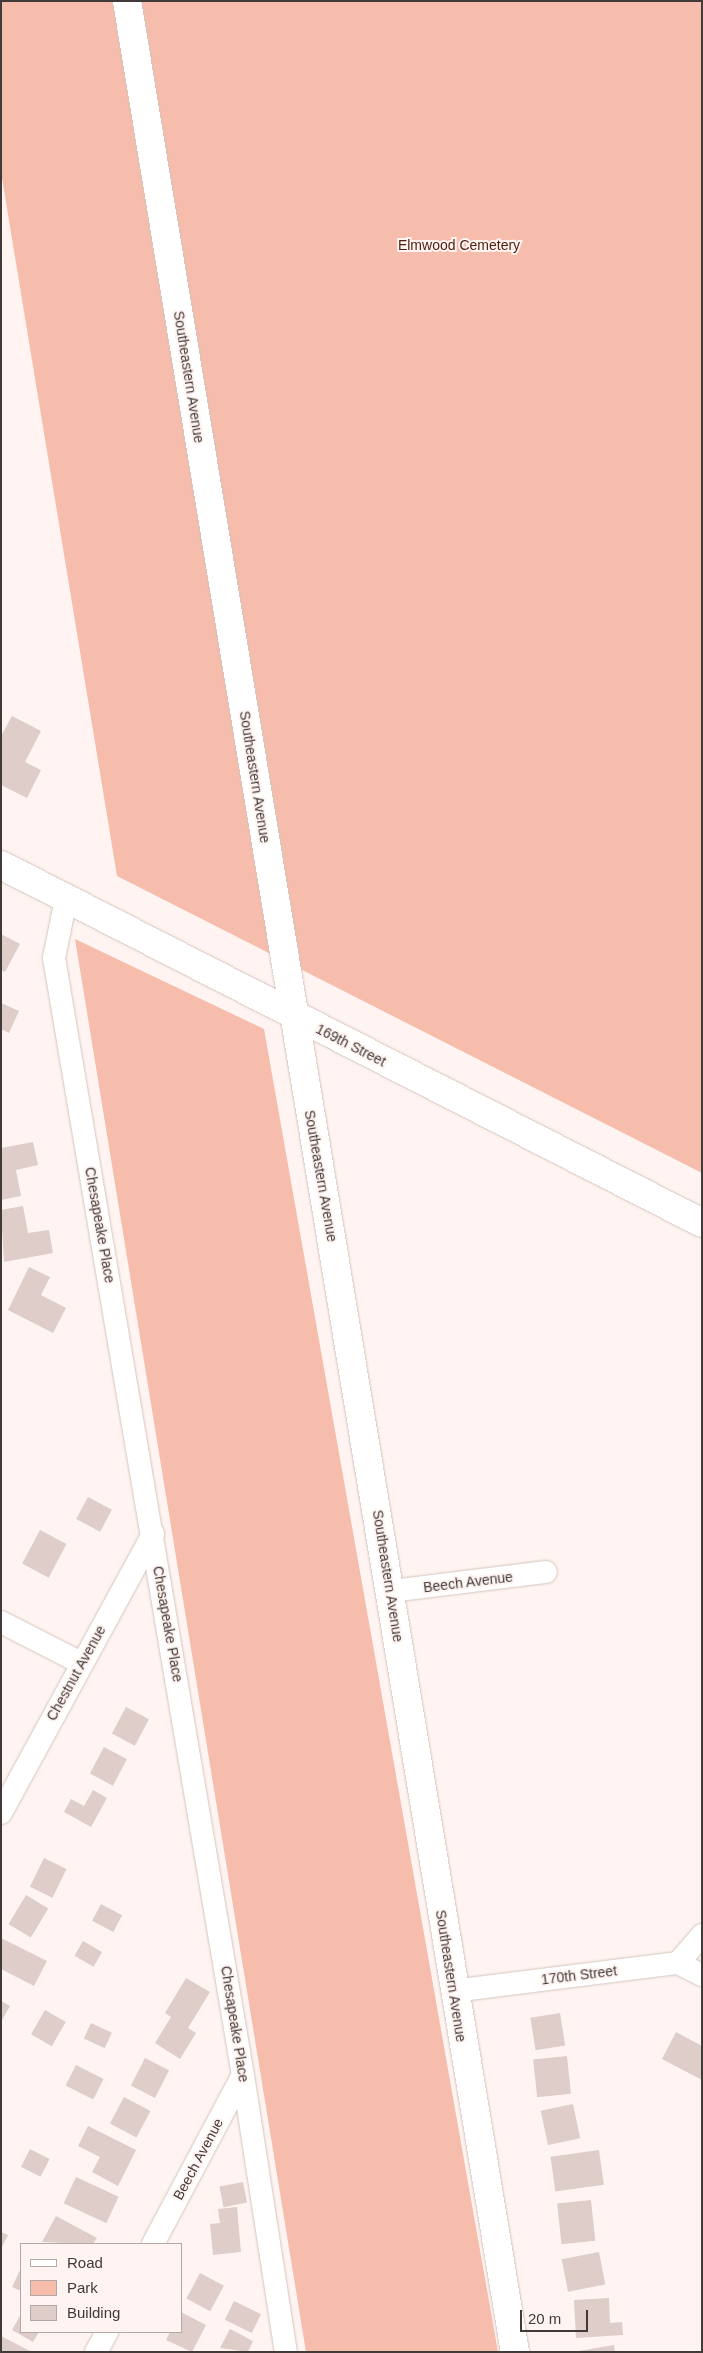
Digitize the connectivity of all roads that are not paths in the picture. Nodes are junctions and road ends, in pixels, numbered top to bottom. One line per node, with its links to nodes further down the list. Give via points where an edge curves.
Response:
1 (126, 1): 4 (street, Southeastern Avenue)
2 (1, 865): 3 (street, 169th Street)
3 (66, 899): 4 (street, 169th Street); 6 (street, Chesapeake Place, via 54,958)
4 (294, 1017): 5 (street, 169th Street); 8 (street, Southeastern Avenue)
5 (702, 1222)
6 (153, 1534): 10 (street, Chestnut Avenue); 16 (street, Chesapeake Place)
7 (546, 1572): 8 (street, Beech Avenue)
8 (391, 1591): 15 (street, Southeastern Avenue)
9 (1, 1622): 10 (street)
10 (81, 1663): 11 (street, Chestnut Avenue)
11 (1, 1813)
12 (702, 1935): 13 (street)
13 (678, 1963): 14 (street); 15 (street, 170th Street)
14 (702, 1975)
15 (453, 1991): 21 (street, Southeastern Avenue)
16 (244, 2074): 17 (street, Beech Avenue); 20 (street, Chesapeake Place)
17 (154, 2243)
18 (106, 2333): 19 (street)
19 (96, 2352)
20 (286, 2352)
21 (515, 2352)

